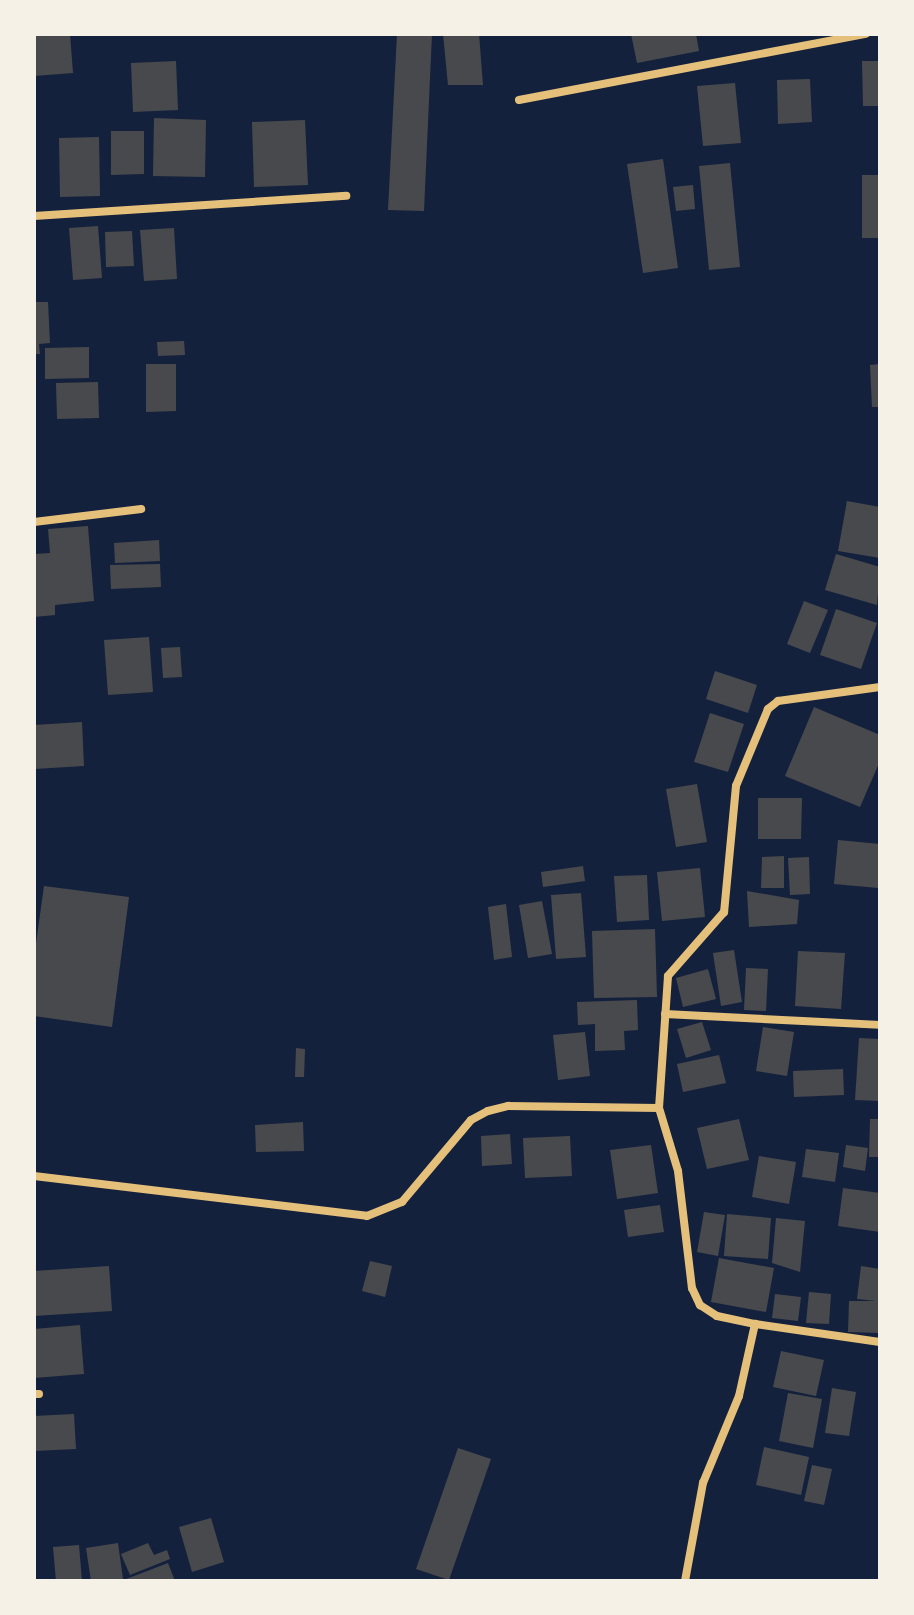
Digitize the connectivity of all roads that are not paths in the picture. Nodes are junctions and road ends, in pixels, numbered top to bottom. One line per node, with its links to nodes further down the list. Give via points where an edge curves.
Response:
1 (866, 34): 2 (street)
2 (519, 100)
3 (346, 196): 4 (street)
4 (34, 216)
5 (141, 509): 6 (street)
6 (34, 522)
7 (880, 687): 8 (street, via 772,704 738,778 724,912 673,967)
8 (665, 1014): 9 (street); 10 (street)
9 (880, 1025)
10 (659, 1108): 11 (street, via 508,1106 488,1111 471,1120 402,1202 367,1216); 12 (street, via 678,1171 694,1296 717,1316)
11 (34, 1176)
12 (755, 1324): 13 (street); 14 (street, via 739,1396 703,1483)
13 (880, 1342)
14 (685, 1581)

